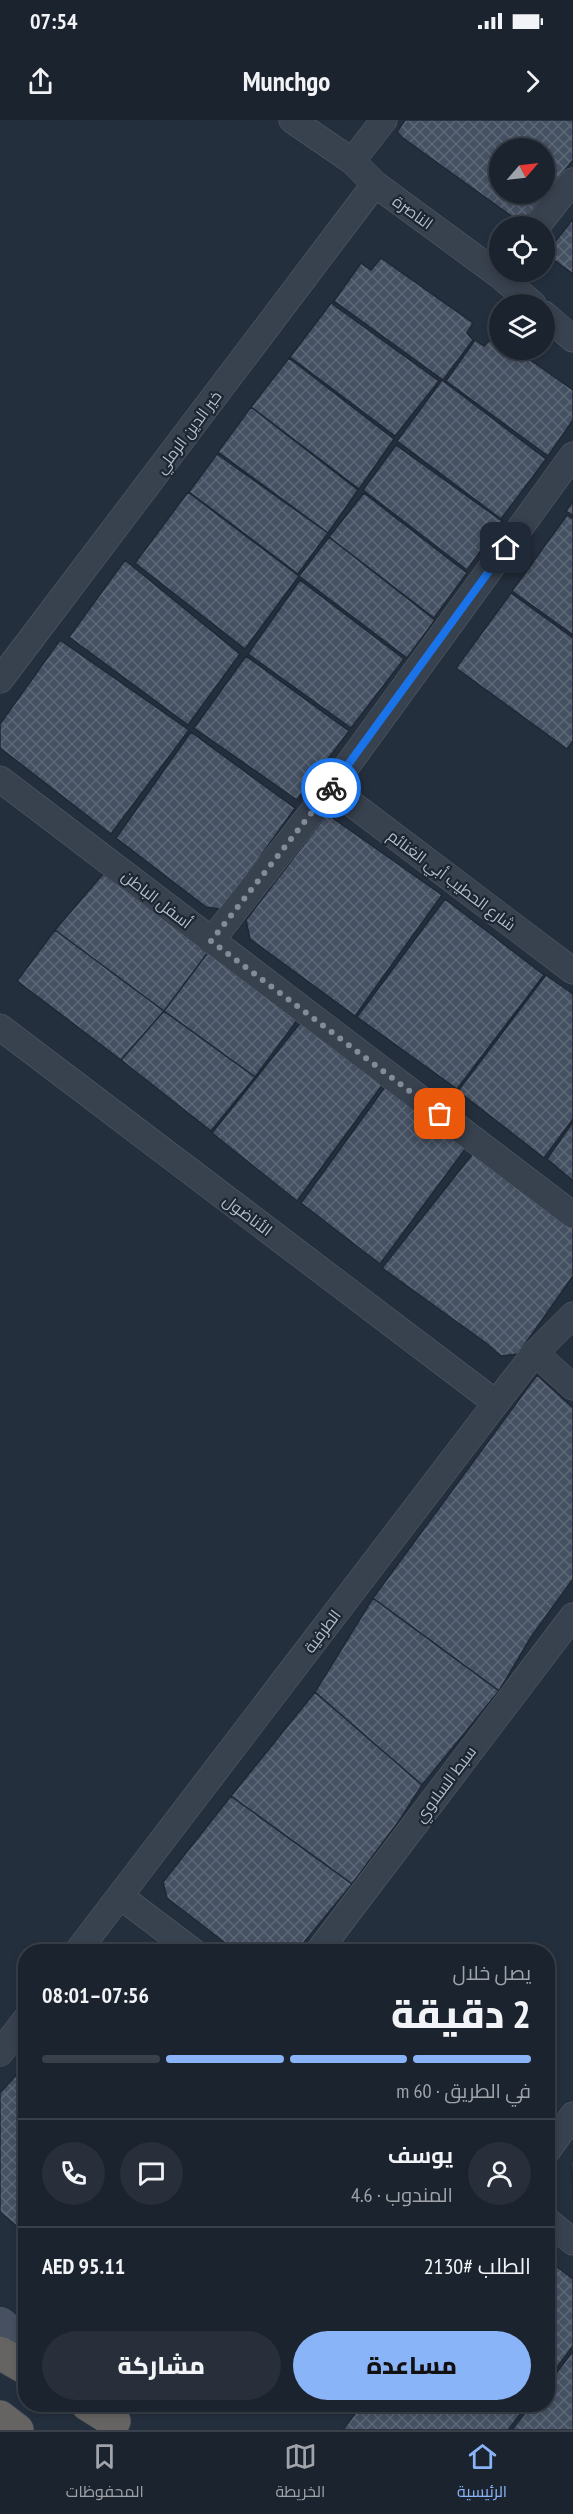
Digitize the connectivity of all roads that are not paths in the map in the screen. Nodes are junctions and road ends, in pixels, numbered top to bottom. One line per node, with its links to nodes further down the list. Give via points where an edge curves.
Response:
1 (292, 120): 3 (street, الناصرة)
2 (384, 120): 3 (street)
3 (352, 161): 5 (street, الناصرة)
4 (573, 181): 6 (street)
5 (375, 184): 7 (street, الناصرة); 13 (street, خير الدين الرملي)
6 (545, 216)
7 (489, 265)
8 (510, 282): 9 (street, الناصرة)
9 (522, 294)
10 (555, 323): 11 (street)
11 (573, 339)
12 (573, 455): 15 (street)
13 (0, 680)
14 (0, 779): 16 (street, أسفل الباطن)
15 (331, 788): 16 (street); 17 (street, شارع الحطيب أبي الغنائم)
16 (211, 941): 19 (street, أسفل الباطن)
17 (573, 971)
18 (0, 1028): 23 (street, الأناضول)
19 (573, 1215)
20 (573, 1315): 21 (street, الطرفية)
21 (536, 1353): 22 (street); 23 (street, الطرفية)
22 (573, 1387)
23 (496, 1403): 25 (street, الطرفية)
24 (573, 1616): 28 (street, سبط السلاوي)
25 (120, 1896): 26 (street, الطرفية); 27 (street)
26 (83, 1944)
27 (183, 1944)
28 (324, 1944)
29 (18, 2029): 30 (street)
30 (0, 2052)
31 (573, 2115): 32 (street)
32 (555, 2140)
33 (555, 2227): 34 (street)
34 (573, 2242)
35 (0, 2324): 36 (main road)
36 (18, 2339)
37 (0, 2353): 38 (highway)
38 (18, 2363)
39 (0, 2417): 40 (highway)
40 (17, 2430)

